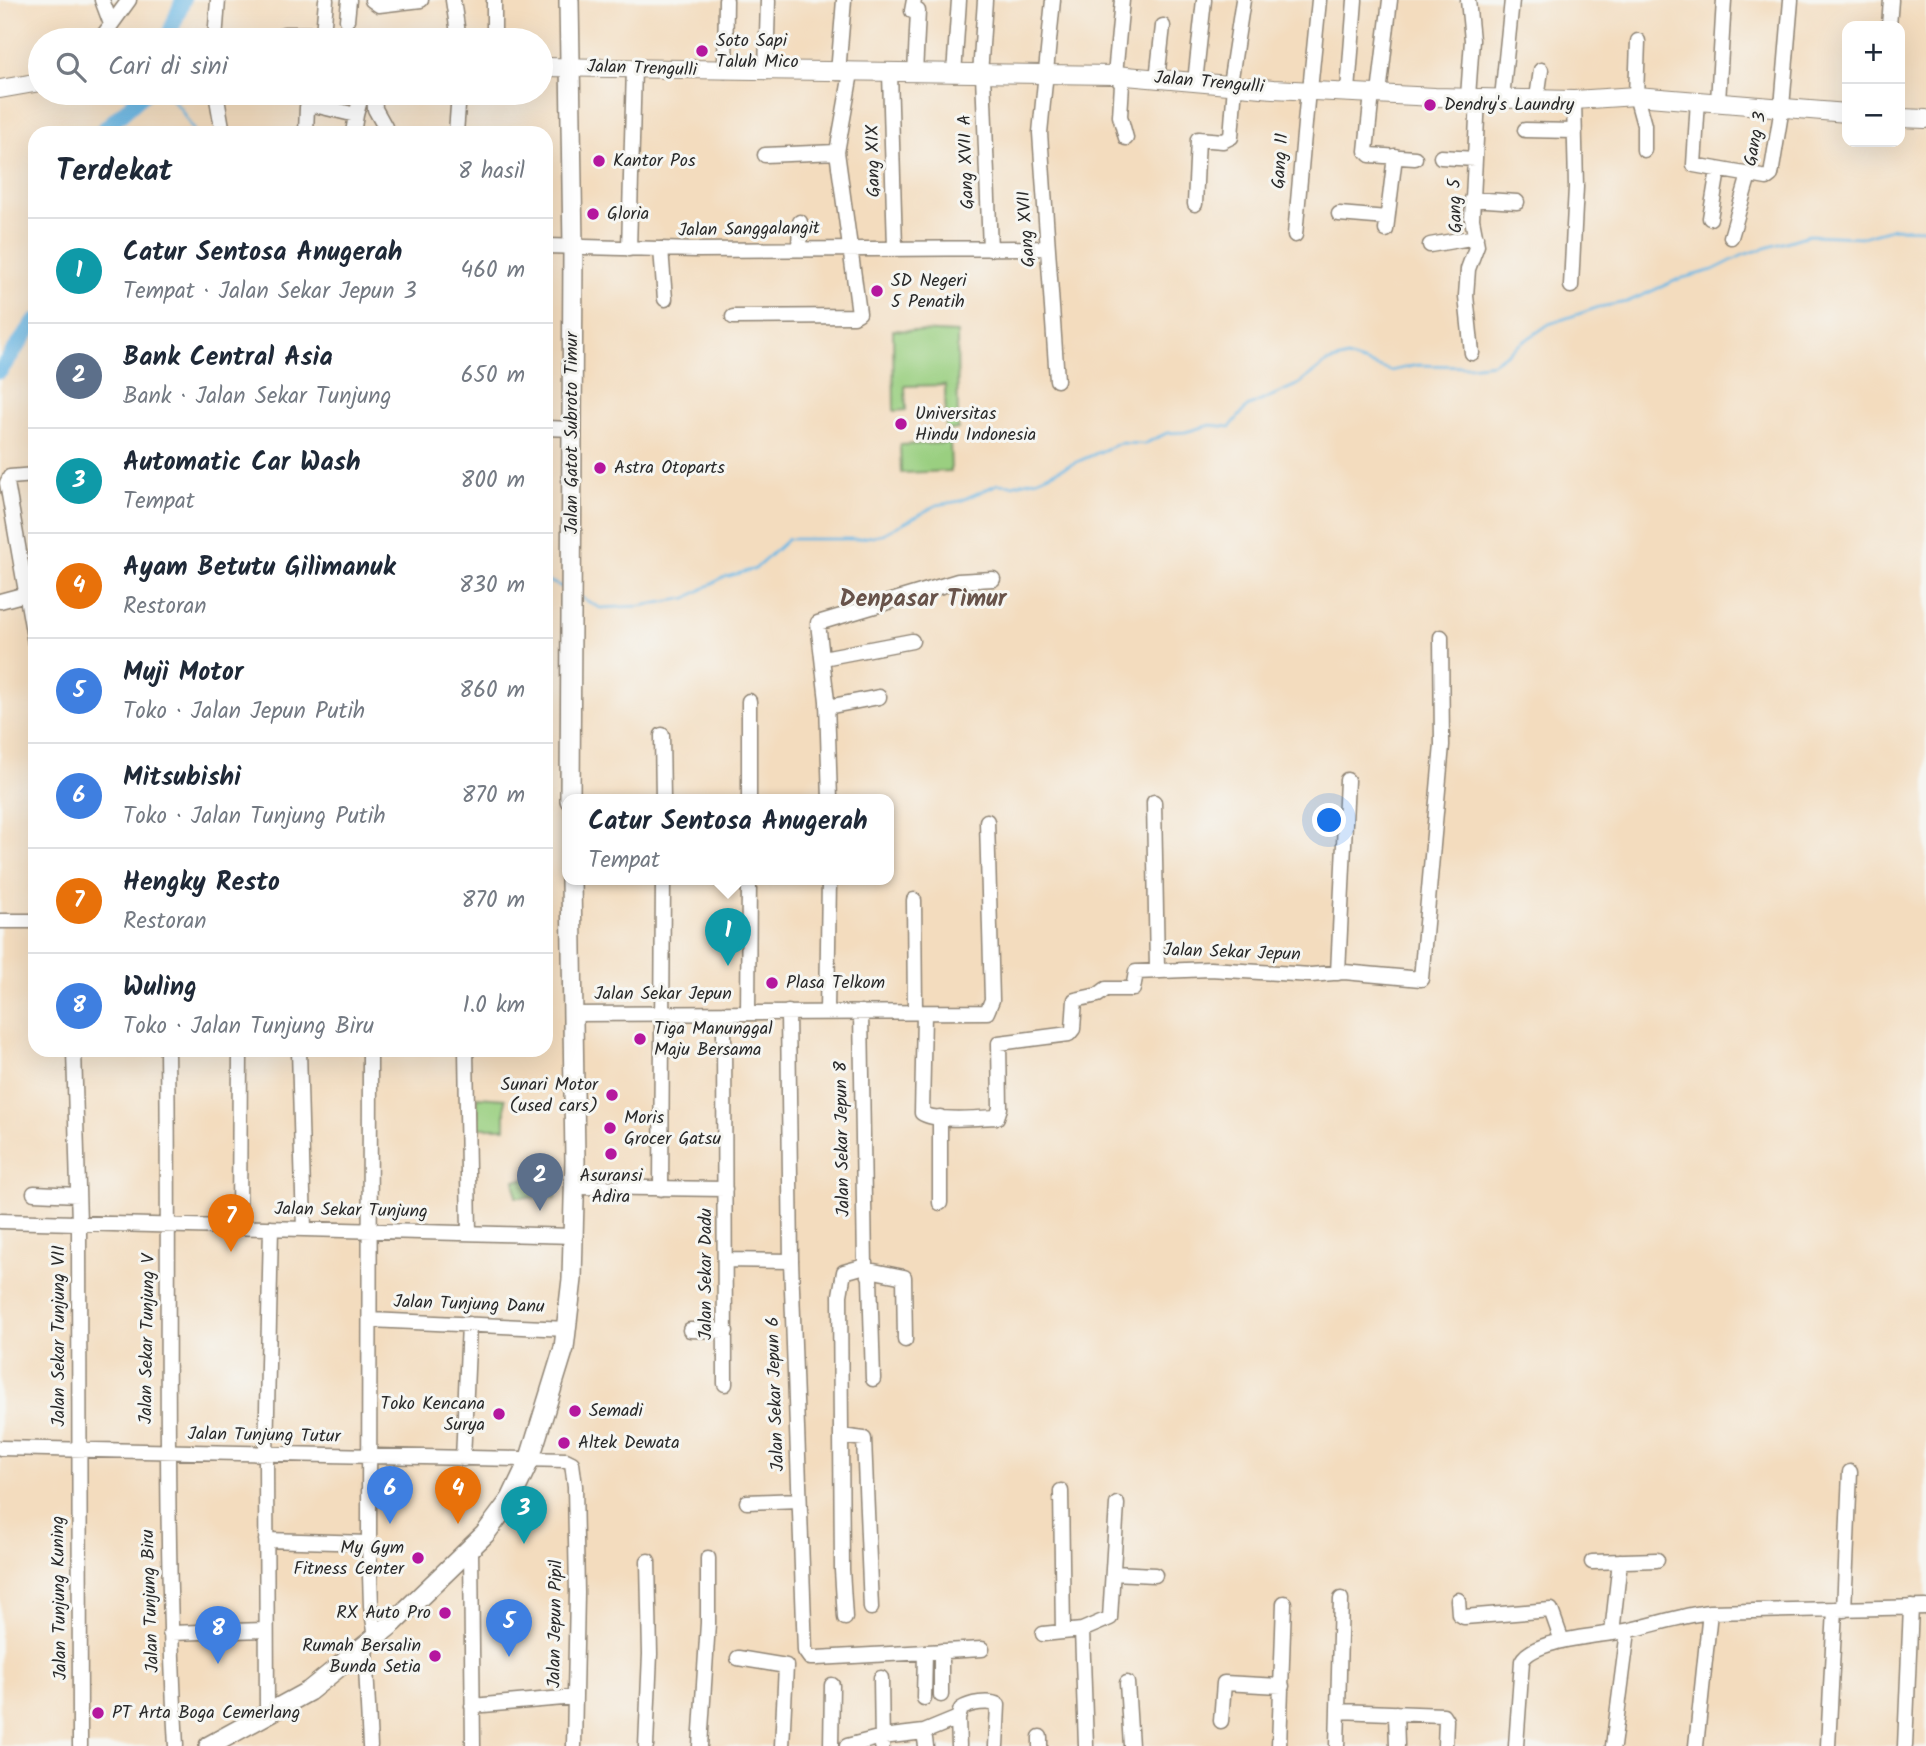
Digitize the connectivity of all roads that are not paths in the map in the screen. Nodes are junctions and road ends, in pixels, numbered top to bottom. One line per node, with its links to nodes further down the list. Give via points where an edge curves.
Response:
1 (102, 0): 31 (street)
2 (129, 0): 31 (street)
3 (218, 0): 34 (street)
4 (326, 0): 35 (street)
5 (349, 0): 29 (street)
6 (372, 0): 7 (street, via 379,5)
7 (421, 0)
8 (453, 0): 36 (street)
9 (494, 0): 37 (street)
10 (569, 0): 39 (highway, Jalan Gatot Subroto Timur)
11 (726, 0): 43 (street)
12 (768, 0): 44 (street)
13 (844, 0): 45 (street, Jalan Sanggalangit)
14 (914, 0): 47 (street, via 912,11 918,12)
15 (959, 0): 48 (street)
16 (985, 0): 49 (street, Gang XVII A)
17 (1053, 0): 51 (street, Gang XVII)
18 (1122, 0): 50 (street)
19 (1204, 0): 53 (street)
20 (1243, 0): 55 (street)
21 (1319, 0): 57 (street, Gang 11)
22 (1354, 0): 58 (street)
23 (1390, 0): 59 (street)
24 (1468, 0): 61 (street, Gang 5)
25 (1512, 0): 62 (street)
26 (1724, 0): 66 (street)
27 (1791, 0): 73 (street, Gang 3)
28 (1891, 0): 30 (street)
29 (347, 20)
30 (1889, 21)
31 (111, 24): 33 (street)
32 (1163, 26): 52 (street)
33 (108, 28)
34 (216, 28)
35 (324, 28)
36 (457, 28)
37 (494, 28)
38 (1638, 41): 60 (street)
39 (570, 66): 40 (main road, Jalan Trengulli); 41 (main road, Jalan Trengulli); 106 (highway, Jalan Gatot Subroto Timur)
40 (553, 67)
41 (634, 68): 43 (main road, Jalan Trengulli); 112 (street)
42 (1541, 69): 63 (street)
43 (725, 71): 44 (main road, Jalan Trengulli)
44 (766, 72): 45 (main road, Jalan Trengulli)
45 (845, 73): 46 (main road, Jalan Trengulli); 87 (street, Jalan Sanggalangit)
46 (890, 73): 47 (main road, Jalan Trengulli); 109 (street, Gang XIX)
47 (915, 74): 48 (main road, Jalan Trengulli)
48 (954, 74): 49 (main road, Jalan Trengulli)
49 (981, 75): 51 (main road, Jalan Trengulli); 110 (street, Gang XVII A)
50 (1115, 75): 51 (main road, Jalan Trengulli); 52 (main road, Jalan Trengulli); 85 (street, via 1122,84 1120,116)
51 (1045, 76): 111 (street, Gang XVII, via 1040,134)
52 (1157, 79): 53 (main road, Jalan Trengulli)
53 (1195, 82): 55 (main road, Jalan Trengulli)
54 (28, 84): 56 (main road)
55 (1233, 85): 57 (main road, Jalan Trengulli); 97 (street, via 1231,137 1223,141 1198,139)
56 (0, 89)
57 (1309, 90): 58 (main road, Jalan Trengulli); 101 (street, Gang 11)
58 (1348, 92): 59 (main road, Jalan Trengulli)
59 (1375, 94): 61 (main road, Jalan Trengulli); 89 (street, via 1366,151)
60 (1636, 96): 64 (main road, Jalan Trengulli); 65 (main road, Jalan Trengulli); 86 (street, via 1644,125)
61 (1473, 97): 62 (main road, Jalan Trengulli); 92 (street, Gang 5)
62 (1502, 98): 63 (main road, Jalan Trengulli)
63 (1536, 98): 64 (main road, Jalan Trengulli)
64 (1574, 100): 84 (street)
65 (1698, 100): 66 (main road, Jalan Trengulli); 93 (street, via 1694,165)
66 (1718, 102): 73 (main road, Jalan Trengulli)
67 (218, 105): 78 (street)
68 (309, 105): 79 (street)
69 (313, 105): 75 (street)
70 (359, 105): 75 (street)
71 (375, 105): 81 (street)
72 (458, 105): 82 (street)
73 (1782, 107): 74 (main road, Jalan Trengulli); 94 (street, Gang 3, via 1772,172 1767,177)
74 (1842, 113)
75 (356, 115): 80 (street)
76 (1905, 118): 77 (main road)
77 (1926, 119)
78 (222, 126)
79 (307, 126)
80 (354, 126)
81 (385, 126)
82 (457, 126)
83 (1525, 130): 84 (street)
84 (1574, 131): 114 (street)
85 (1126, 138)
86 (1644, 150)
87 (837, 152): 88 (street); 108 (street, Jalan Sanggalangit)
88 (765, 155)
89 (1395, 156): 91 (street); 98 (street, via 1387,224)
90 (1441, 157): 92 (street)
91 (1415, 158)
92 (1475, 159): 95 (street, Gang 5)
93 (1718, 170): 94 (street); 99 (street)
94 (1749, 175): 103 (street)
95 (1472, 199): 96 (street); 102 (street, Gang 5)
96 (1517, 202)
97 (1195, 204)
98 (1339, 214)
99 (1710, 218)
100 (800, 222): 107 (street)
101 (1295, 235)
102 (1476, 237): 104 (street); 117 (street, Gang 5, via 1466,296)
103 (1731, 237)
104 (1430, 245)
105 (553, 246): 106 (street, Jalan Sanggalangit)
106 (570, 247): 112 (street, Jalan Sanggalangit); 120 (highway, Jalan Gatot Subroto Timur)
107 (799, 248): 108 (street, Jalan Sanggalangit); 113 (street, Jalan Sanggalangit)
108 (848, 248): 109 (street); 116 (street, Jalan Sanggalangit, via 859,311 854,316)
109 (895, 248): 110 (street)
110 (990, 248): 111 (street)
111 (1047, 248): 118 (street, Gang XVII)
112 (629, 249): 113 (street, Jalan Sanggalangit)
113 (661, 249): 115 (street)
114 (1571, 286)
115 (664, 299)
116 (733, 317)
117 (1472, 353)
118 (1057, 380)
119 (553, 428): 120 (street)
120 (572, 429): 134 (highway, Jalan Gatot Subroto Timur)
121 (28, 476): 123 (street, via 10,477 7,483)
122 (993, 579): 128 (street, via 958,581 818,624)
123 (26, 594): 124 (street); 125 (street)
124 (0, 601)
125 (28, 605)
126 (1441, 637): 148 (street, Jalan Sekar Jepun, via 1441,764 1421,979)
127 (912, 640): 128 (street)
128 (823, 658): 131 (street)
129 (879, 697): 131 (street)
130 (749, 701): 136 (street)
131 (827, 707): 137 (street)
132 (662, 735): 135 (street)
133 (1347, 780): 148 (street)
134 (570, 794)
135 (663, 794)
136 (749, 794)
137 (830, 794)
138 (1154, 802): 147 (street)
139 (987, 821): 155 (street, Jalan Sekar Jepun, via 991,1008 981,1013)
140 (571, 885): 156 (highway)
141 (663, 885): 151 (street)
142 (749, 885): 153 (street)
143 (829, 885): 149 (street)
144 (914, 900): 155 (street)
145 (0, 921): 146 (street)
146 (28, 921)
147 (1157, 969): 148 (street, Jalan Sekar Jepun); 163 (street, Jalan Sekar Jepun, via 1136,972 1133,989 1106,989 1077,998 1069,1034 999,1043 997,1117)
148 (1338, 973)
149 (827, 1012): 150 (street, Jalan Sekar Jepun); 154 (street, Jalan Sekar Jepun)
150 (861, 1012): 155 (street, Jalan Sekar Jepun); 181 (street, Jalan Sekar Jepun 8)
151 (662, 1013): 152 (street, Jalan Sekar Jepun); 156 (street, Jalan Sekar Jepun); 165 (street)
152 (724, 1013): 153 (street, Jalan Sekar Jepun); 166 (street)
153 (748, 1013): 154 (street, Jalan Sekar Jepun)
154 (789, 1013): 180 (street, Jalan Sekar Jepun 6)
155 (920, 1013): 163 (street, via 921,1111 925,1116)
156 (571, 1014): 164 (highway)
157 (74, 1057): 168 (street, Jalan Sekar Tunjung VII)
158 (167, 1057): 172 (street, Jalan Sekar Tunjung V)
159 (240, 1057): 173 (street)
160 (299, 1057): 175 (street)
161 (370, 1057): 176 (street)
162 (466, 1057): 177 (street)
163 (940, 1117): 169 (street)
164 (575, 1187): 165 (street, Jalan Sekar Dadu); 178 (highway)
165 (661, 1189): 166 (street, Jalan Sekar Dadu)
166 (725, 1189): 179 (street, Jalan Sekar Dadu)
167 (34, 1194): 168 (street)
168 (78, 1195): 171 (street, Jalan Sekar Tunjung VII)
169 (940, 1203)
170 (0, 1222): 171 (street, Jalan Sekar Tunjung)
171 (79, 1223): 172 (street, Jalan Sekar Tunjung); 192 (street, Jalan Sekar Tunjung VII)
172 (169, 1225): 173 (street, Jalan Sekar Tunjung); 193 (street, Jalan Sekar Tunjung V)
173 (239, 1227): 174 (street, Jalan Sekar Tunjung)
174 (271, 1228): 175 (street, Jalan Sekar Tunjung); 195 (street)
175 (303, 1229): 176 (street, Jalan Sekar Tunjung)
176 (371, 1231): 177 (street, Jalan Sekar Tunjung); 182 (street)
177 (469, 1233): 178 (street, Jalan Sekar Tunjung)
178 (574, 1236): 184 (highway)
179 (725, 1260): 180 (street); 186 (street, Jalan Sekar Dadu)
180 (791, 1261): 200 (street, Jalan Sekar Jepun 6)
181 (867, 1268): 187 (street, via 904,1276); 188 (street, Jalan Sekar Jepun 8); 190 (street, via 844,1272 840,1284)
182 (370, 1320): 183 (street, Jalan Tunjung Danu); 194 (street)
183 (469, 1324): 184 (street, Jalan Tunjung Danu); 196 (street)
184 (567, 1329): 197 (highway)
185 (690, 1329): 186 (street)
186 (726, 1331): 189 (street, Jalan Sekar Dadu)
187 (905, 1340)
188 (873, 1379)
189 (725, 1384)
190 (841, 1436): 218 (street, via 865,1441); 221 (street)
191 (0, 1448): 192 (street, Jalan Tunjung Tutur)
192 (78, 1449): 193 (street, Jalan Tunjung Tutur); 250 (street, Jalan Tunjung Kuning)
193 (165, 1454): 195 (street, Jalan Tunjung Tutur); 226 (street, Jalan Tunjung Biru)
194 (370, 1455): 195 (street, Jalan Tunjung Tutur); 196 (street, Jalan Tunjung Tutur); 204 (street)
195 (267, 1456): 203 (street)
196 (463, 1459): 197 (street, Jalan Tunjung Tutur)
197 (529, 1461): 205 (highway, via 498,1519); 240 (street, Jalan Jepun Pipil, via 566,1460 574,1469)
198 (1850, 1472): 219 (street)
199 (1061, 1491): 225 (street)
200 (799, 1500): 201 (street); 233 (street, Jalan Sekar Jepun 6, via 807,1656)
201 (747, 1502)
202 (1117, 1504): 211 (street)
203 (266, 1540): 204 (street); 222 (street)
204 (369, 1543): 230 (street)
205 (471, 1550): 230 (highway); 242 (street)
206 (708, 1558): 257 (street)
207 (1657, 1560): 209 (street)
208 (648, 1561): 256 (street)
209 (1620, 1561): 210 (street); 227 (street)
210 (1592, 1562)
211 (1113, 1573): 212 (street); 223 (street, via 1110,1618)
212 (1155, 1575)
213 (1341, 1600): 243 (street)
214 (1458, 1600): 229 (street, via 1459,1614 1464,1617 1551,1610)
215 (1284, 1603): 238 (street)
216 (1911, 1607): 217 (street); 219 (street); 273 (street)
217 (1926, 1607)
218 (871, 1608)
219 (1840, 1609): 220 (street); 272 (street)
220 (1710, 1612): 224 (street); 271 (street)
221 (845, 1618)
222 (266, 1630): 226 (street); 245 (street)
223 (1082, 1630): 225 (street); 263 (street)
224 (1628, 1631): 227 (street); 270 (street)
225 (1063, 1632): 228 (street)
226 (170, 1633): 251 (street, Jalan Tunjung Biru)
227 (1612, 1633): 229 (street)
228 (1042, 1634)
229 (1562, 1641): 269 (street, via 1523,1657)
230 (371, 1642): 245 (highway, via 309,1691); 253 (street)
231 (982, 1649): 232 (street, Jalan Sekar Jepun 6)
232 (941, 1651): 233 (street, Jalan Sekar Jepun 6); 239 (street)
233 (925, 1652): 241 (street)
234 (738, 1658): 258 (street, via 786,1666)
235 (881, 1678): 249 (street)
236 (1128, 1683): 264 (street)
237 (832, 1685): 259 (street)
238 (1282, 1686): 247 (street, via 1224,1683); 265 (street)
239 (941, 1695)
240 (575, 1697): 242 (street); 255 (street, Jalan Jepun Pipil)
241 (924, 1698)
242 (472, 1706): 254 (street)
243 (1338, 1711): 244 (street); 266 (street)
244 (1396, 1713): 267 (street); 268 (street, via 1443,1715)
245 (267, 1715): 252 (highway)
246 (958, 1718): 248 (street); 261 (street); 262 (street, via 963,1706 996,1704)
247 (1221, 1721)
248 (925, 1739): 249 (street)
249 (882, 1741): 260 (street)
250 (80, 1746)
251 (176, 1746)
252 (209, 1746)
253 (370, 1746)
254 (473, 1746)
255 (574, 1746)
256 (646, 1746)
257 (700, 1746)
258 (782, 1746)
259 (831, 1746)
260 (847, 1746)
261 (959, 1746)
262 (996, 1746)
263 (1086, 1746)
264 (1130, 1746)
265 (1279, 1746)
266 (1337, 1746)
267 (1397, 1746)
268 (1446, 1746)
269 (1516, 1746)
270 (1613, 1746)
271 (1696, 1746)
272 (1828, 1746)
273 (1905, 1746)

